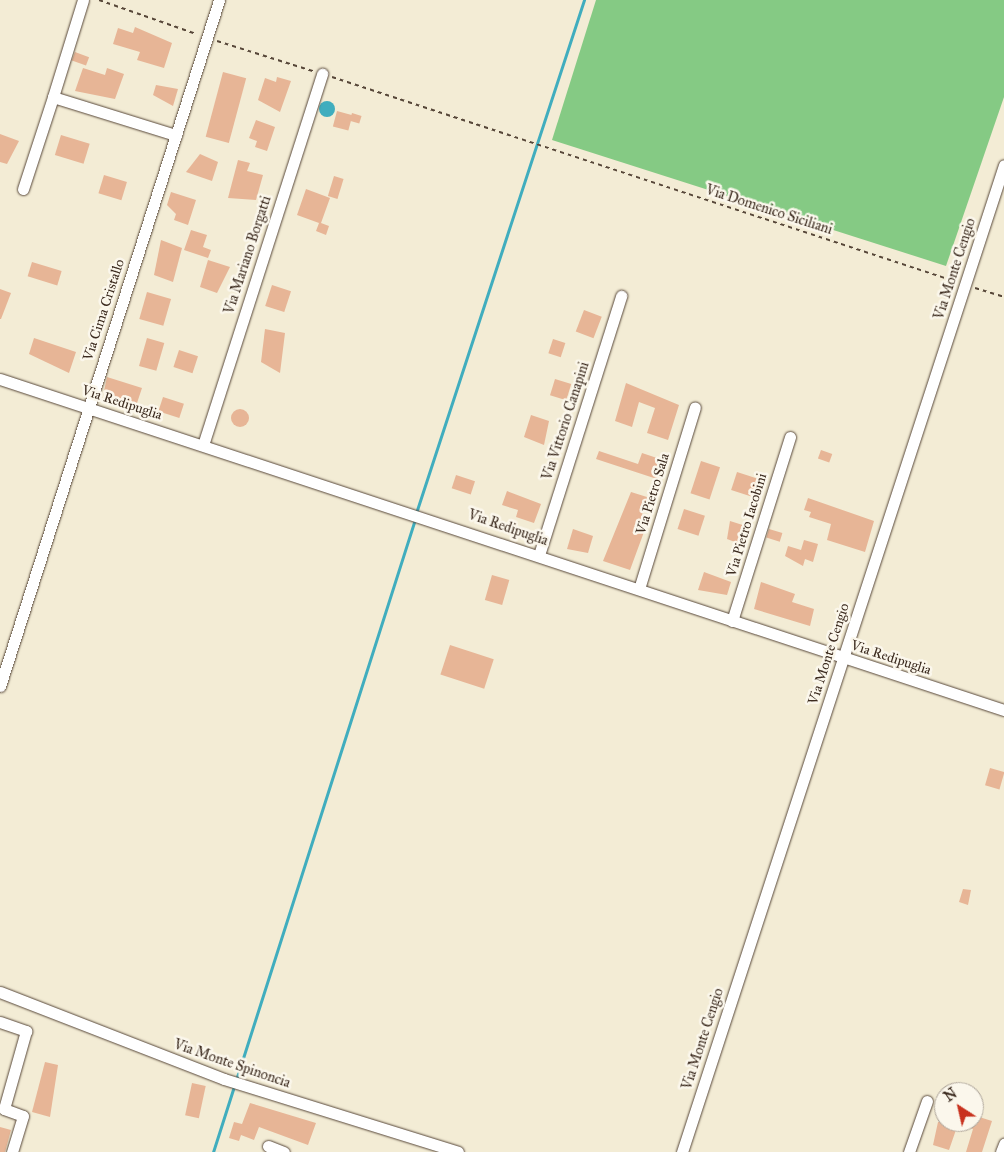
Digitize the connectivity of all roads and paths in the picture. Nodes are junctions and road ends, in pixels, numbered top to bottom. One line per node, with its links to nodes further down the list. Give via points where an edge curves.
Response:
1 (83, 0): 4 (street)
2 (219, 0): 5 (street, Via Cima Cristallo)
3 (322, 74): 16 (street, Via Mariano Borgatti)
4 (53, 97): 5 (street); 8 (street)
5 (176, 135): 14 (street, Via Cima Cristallo)
6 (528, 141): 9 (path, Via Domenico Siciliani)
7 (1004, 165): 9 (street, Via Monte Cengio)
8 (23, 189)
9 (966, 284): 11 (path, Via Domenico Siciliani); 20 (street, Via Monte Cengio)
10 (621, 296): 17 (street, Via Vittorio Canapini)
11 (1004, 297)
12 (0, 379): 14 (street, Via Redipuglia)
13 (695, 407): 18 (street, Via Pietro Sala)
14 (89, 408): 16 (street, Via Redipuglia); 21 (street, Via Cima Cristallo)
15 (790, 437): 19 (street, Via Pietro Iacobini)
16 (203, 445): 17 (street, Via Redipuglia)
17 (539, 554): 18 (street, Via Redipuglia)
18 (639, 589): 19 (street, Via Redipuglia)
19 (732, 621): 20 (street, Via Redipuglia)
20 (843, 659): 22 (street, Via Redipuglia); 31 (street, Via Monte Cengio)
21 (0, 686)
22 (1004, 710)
23 (0, 992): 30 (street, Via Monte Spinoncia, via 224,1079)
24 (0, 1022): 28 (street, via 26,1031 4,1109 23,1116)
25 (926, 1101): 32 (street)
26 (1004, 1144): 33 (street)
27 (268, 1146): 29 (street)
28 (12, 1152)
29 (284, 1152)
30 (458, 1152)
31 (682, 1152)
32 (910, 1152)
33 (1001, 1152)

